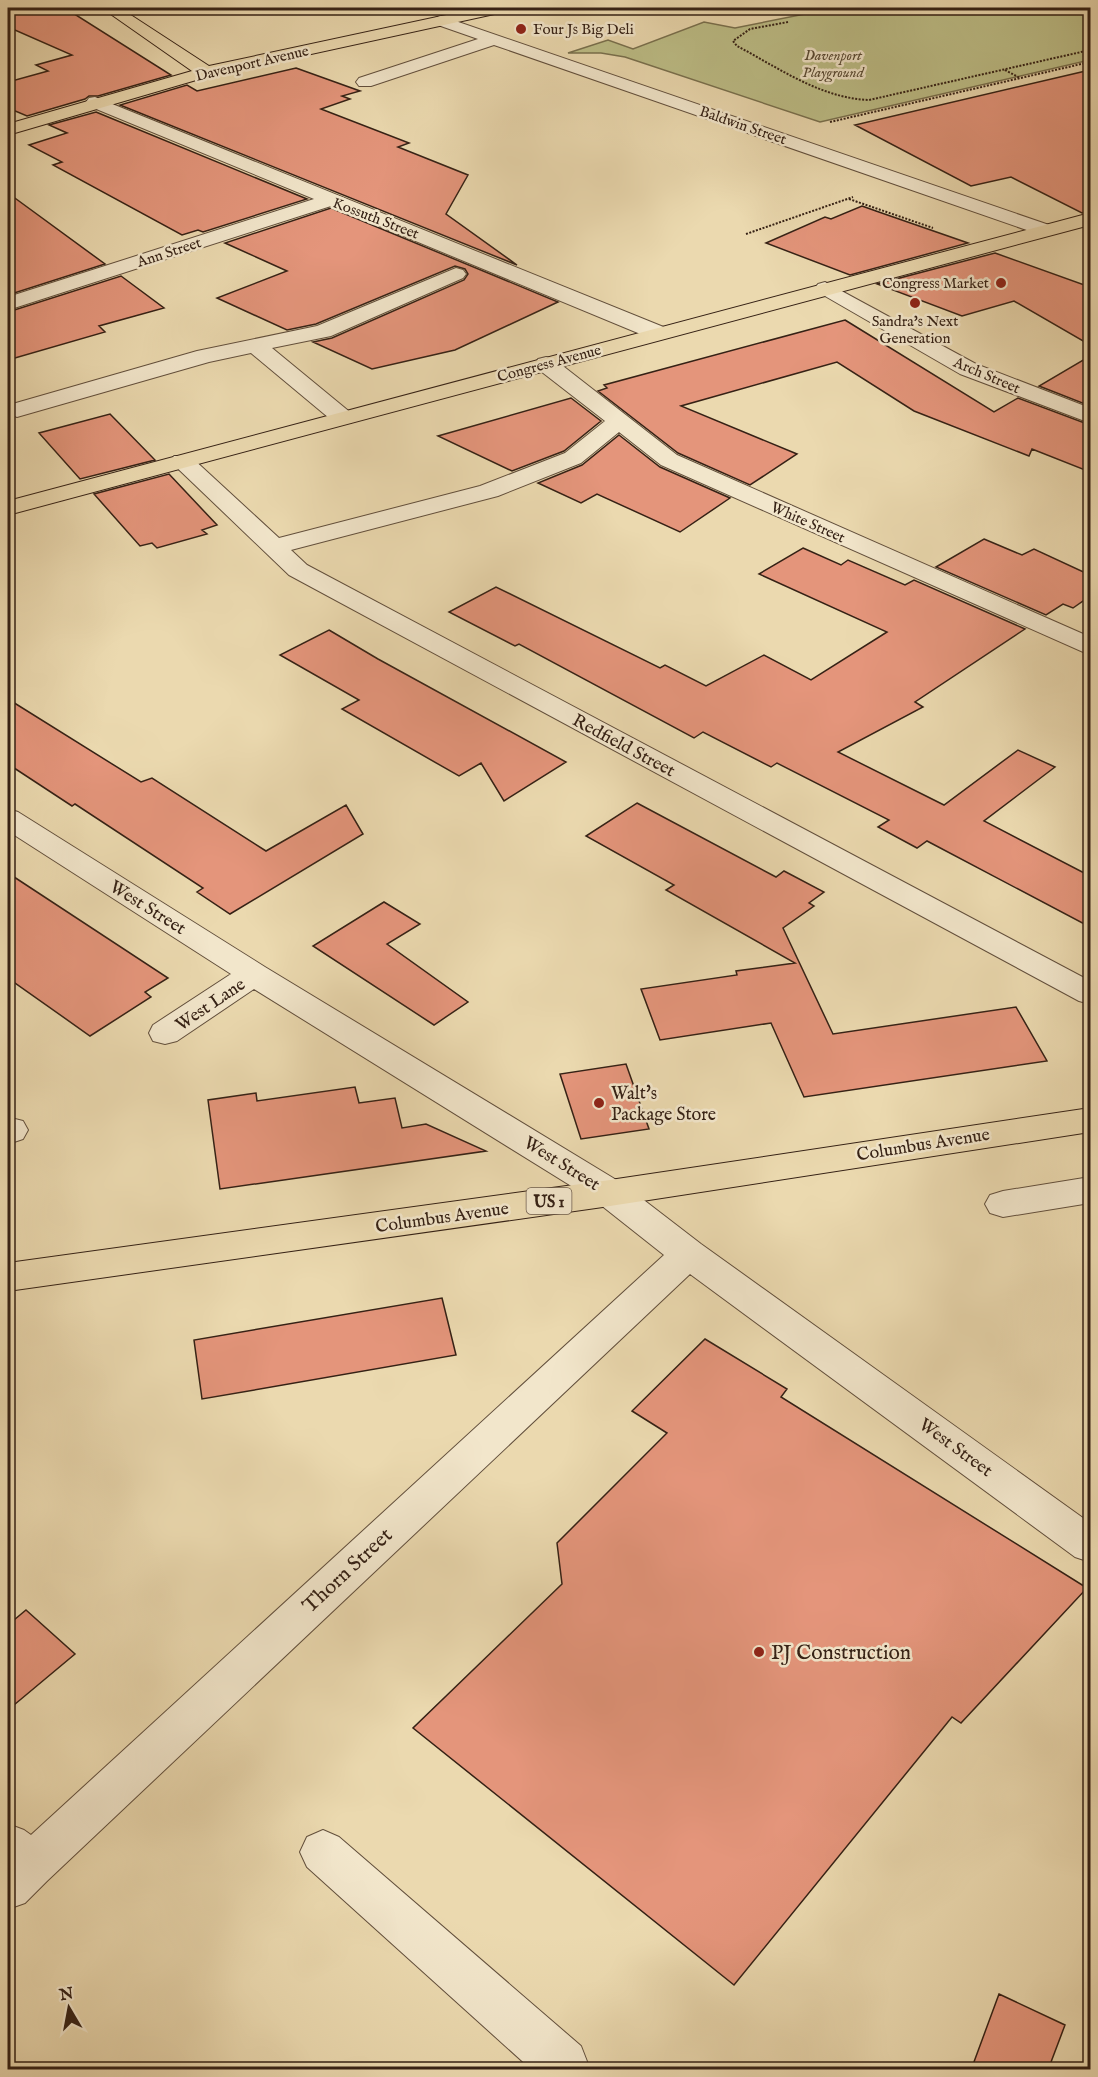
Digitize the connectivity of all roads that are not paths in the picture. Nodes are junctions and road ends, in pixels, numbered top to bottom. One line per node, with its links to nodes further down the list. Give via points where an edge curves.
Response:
1 (110, 8): 6 (main road)
2 (499, 8): 3 (main road, Davenport Avenue)
3 (477, 10): 4 (main road, Davenport Avenue)
4 (441, 21): 5 (street, Baldwin Street); 6 (main road, Davenport Avenue)
5 (496, 39): 7 (street); 12 (street, Baldwin Street)
6 (206, 72): 8 (main road, Davenport Avenue)
7 (365, 82)
8 (95, 102): 9 (main road, Davenport Avenue); 10 (street, Kossuth Street)
9 (8, 130)
10 (330, 200): 15 (street, Ann Street); 16 (street, Kossuth Street)
11 (1090, 219): 12 (main road, Congress Avenue)
12 (1045, 230): 14 (main road, Congress Avenue)
13 (456, 274): 17 (street, via 323,331)
14 (825, 288): 16 (main road, Congress Avenue); 20 (street, Arch Street, via 968,369)
15 (8, 304)
16 (658, 333): 18 (main road, Congress Avenue)
17 (256, 346): 19 (street, via 205,356); 21 (street)
18 (546, 364): 21 (main road, Congress Avenue); 22 (street, White Street)
19 (17, 410)
20 (1090, 416)
21 (343, 418): 23 (main road, Congress Avenue)
22 (619, 421): 25 (street, via 573,458 489,491); 26 (street, White Street, via 669,460)
23 (182, 460): 24 (main road, Congress Avenue); 25 (street, Redfield Street)
24 (8, 508)
25 (274, 547): 29 (street, Redfield Street, via 298,570)
26 (1090, 647)
27 (8, 818): 28 (street, West Street)
28 (254, 974): 30 (street, West Lane); 33 (street, West Street)
29 (1090, 994)
30 (165, 1033)
31 (1090, 1120): 33 (main road, Columbus Avenue / US 1)
32 (1090, 1190): 34 (street)
33 (610, 1193): 35 (street, West Street); 36 (main road, Columbus Avenue / US 1)
34 (1003, 1204)
35 (688, 1254): 37 (street, West Street); 39 (street, Thorn Street)
36 (8, 1277)
37 (1090, 1545)
38 (323, 1852): 40 (street, via 563,2064)
39 (15, 1866)
40 (558, 2070)

